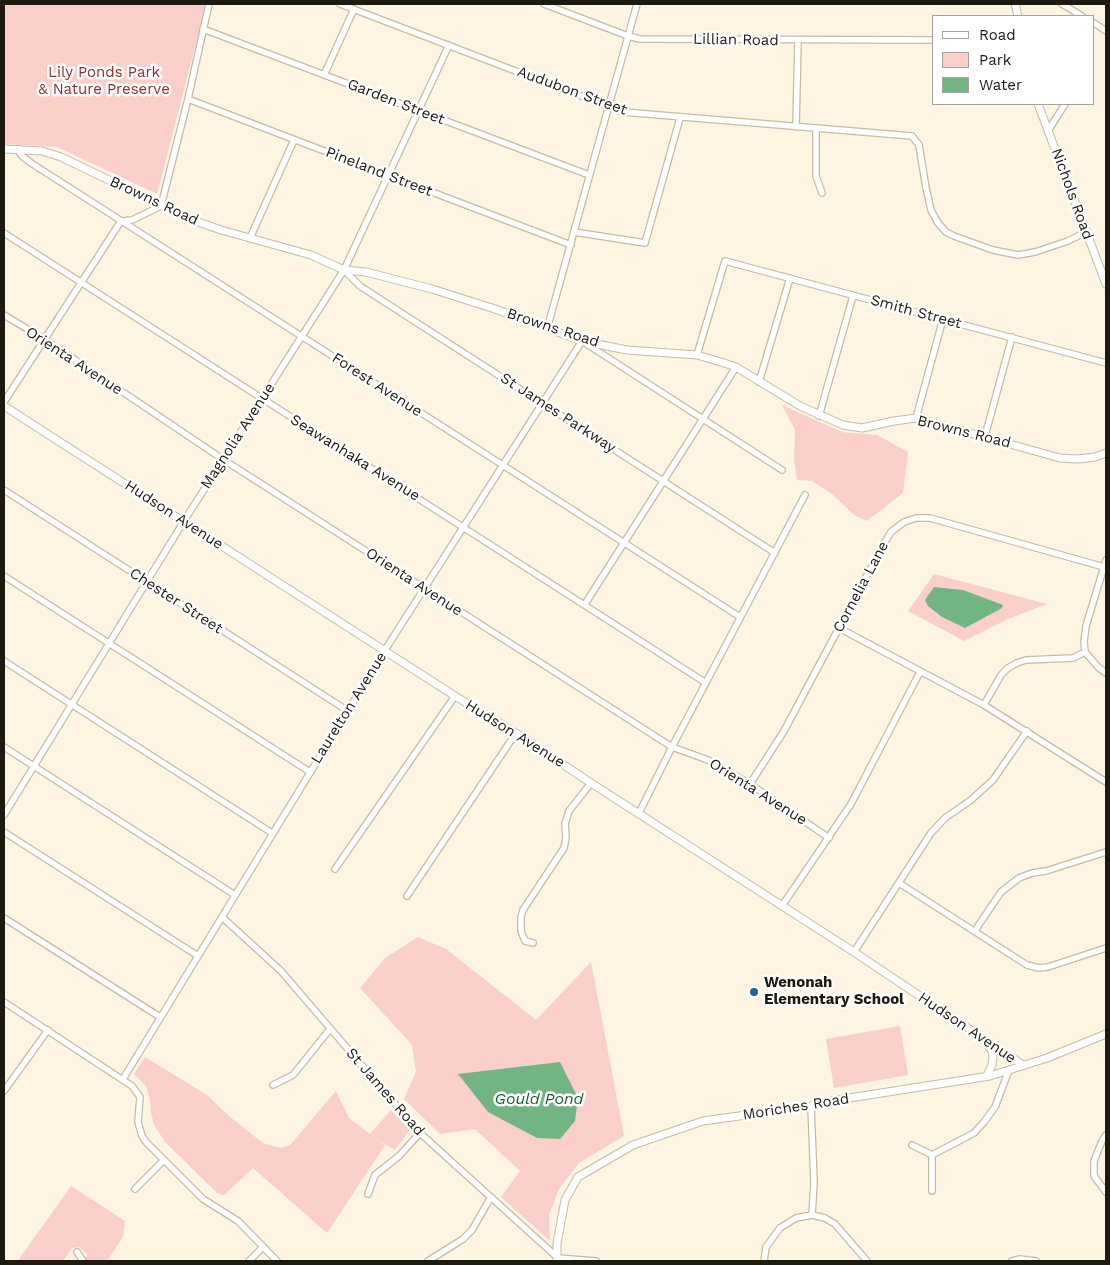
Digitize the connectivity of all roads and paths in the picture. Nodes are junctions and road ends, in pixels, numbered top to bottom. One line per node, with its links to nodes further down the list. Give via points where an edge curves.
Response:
1 (209, 4): 9 (street)
2 (340, 4): 6 (street, Audubon Street)
3 (544, 4): 11 (street, Lillian Road)
4 (637, 4): 11 (street)
5 (1062, 4): 7 (street)
6 (354, 9): 14 (street, Audubon Street); 15 (street)
7 (1080, 15)
8 (1095, 24): 10 (street)
9 (203, 29): 15 (street, Garden Street); 16 (street)
10 (1106, 31)
11 (628, 36): 13 (street, Lillian Road, via 640,39); 19 (street)
12 (932, 40): 13 (street, Lillian Road)
13 (798, 41): 22 (street)
14 (449, 45): 19 (street, Audubon Street); 20 (street, Magnolia Avenue)
15 (324, 75): 20 (street, Garden Street)
16 (188, 99): 25 (street, Pineland Street); 31 (street)
17 (1038, 105): 24 (street, Nichols Road)
18 (1064, 105): 24 (street)
19 (608, 107): 21 (street, Audubon Street, via 623,112); 29 (street)
20 (418, 110): 28 (street, Magnolia Avenue); 29 (street, Garden Street)
21 (680, 118): 22 (street, Audubon Street); 33 (street, via 645,243)
22 (796, 127): 23 (street, Audubon Street)
23 (816, 128): 30 (street, via 816,176); 34 (street, Audubon Street, via 912,136 919,145 931,210 938,223 946,232 970,243 1018,255 1068,241)
24 (1048, 130): 34 (street, Nichols Road)
25 (294, 140): 28 (street, Pineland Street); 36 (street)
26 (16, 148): 27 (street, Browns Road); 31 (street, Browns Road, via 61,157); 32 (street, Forest Avenue, via 31,163)
27 (4, 149)
28 (388, 176): 37 (street, Pineland Street); 39 (street, Magnolia Avenue)
29 (589, 176): 33 (street)
30 (822, 193)
31 (161, 206): 32 (street, via 132,220); 36 (street, Browns Road)
32 (121, 221): 41 (street); 47 (street, Forest Avenue)
33 (574, 232): 37 (street)
34 (1086, 232): 38 (street, Nichols Road)
35 (4, 233): 41 (street, Seawanhaka Avenue)
36 (250, 238): 39 (street, Browns Road, via 311,255)
37 (570, 245): 46 (street)
38 (1104, 269): 42 (street, Nichols Road)
39 (344, 270): 46 (street, Browns Road, via 366,272 432,289); 47 (street, Magnolia Avenue); 56 (street, St James Parkway, via 360,286)
40 (790, 278): 43 (street, Smith Street); 51 (street, Smith Street, via 725,261); 54 (street)
41 (81, 282): 49 (street); 55 (street, Seawanhaka Avenue)
42 (1106, 284)
43 (854, 296): 45 (street, Smith Street); 58 (street)
44 (4, 316): 49 (street, Orienta Avenue)
45 (943, 319): 48 (street, Smith Street); 59 (street)
46 (546, 329): 50 (street, Browns Road)
47 (302, 337): 55 (street, Magnolia Avenue); 64 (street, Forest Avenue)
48 (1012, 337): 52 (street, Smith Street); 61 (street)
49 (44, 339): 57 (street); 63 (street, Orienta Avenue)
50 (582, 341): 51 (street, Browns Road, via 627,350); 56 (street, Laurelton Avenue); 60 (street)
51 (697, 355): 53 (street, Browns Road)
52 (1106, 363)
53 (736, 367): 54 (street, Browns Road); 60 (street)
54 (759, 382): 58 (street, Browns Road)
55 (262, 399): 63 (street, Magnolia Avenue); 70 (street, Seawanhaka Avenue)
56 (542, 403): 64 (street, Laurelton Avenue); 66 (street, St James Parkway)
57 (4, 404): 69 (street, Hudson Avenue)
58 (819, 416): 59 (street, Browns Road, via 862,428)
59 (916, 418): 61 (street, Browns Road)
60 (703, 419): 65 (street); 66 (street)
61 (985, 436): 62 (street, Browns Road, via 1060,458 1078,459)
62 (1106, 453)
63 (224, 460): 69 (street, Magnolia Avenue); 77 (street, Orienta Avenue)
64 (502, 465): 70 (street, Laurelton Avenue); 71 (street, Forest Avenue)
65 (782, 470)
66 (664, 481): 71 (street); 72 (street, St James Parkway)
67 (4, 490): 76 (street, Chester Street)
68 (805, 495): 72 (street)
69 (184, 521): 76 (street, Magnolia Avenue); 82 (street, Hudson Avenue)
70 (463, 526): 77 (street, Laurelton Avenue); 78 (street, Seawanhaka Avenue)
71 (625, 543): 78 (street); 79 (street, Forest Avenue)
72 (774, 553): 79 (street)
73 (1106, 560): 74 (street)
74 (1104, 567): 80 (street, Cornelia Lane, via 930,518 916,518 891,532); 83 (street, via 1086,626)
75 (4, 576): 81 (street)
76 (147, 582): 81 (street, Magnolia Avenue); 91 (street, Chester Street)
77 (425, 589): 82 (street, Laurelton Avenue); 95 (street, Orienta Avenue)
78 (585, 604): 87 (street, Seawanhaka Avenue)
79 (740, 617): 87 (street)
80 (839, 628): 85 (street); 100 (street, Cornelia Lane, via 784,731)
81 (110, 643): 89 (street, Magnolia Avenue); 97 (street)
82 (385, 650): 88 (street, Hudson Avenue); 91 (street, Laurelton Avenue)
83 (1085, 652): 86 (street); 90 (street, via 1073,658 1017,663 1001,675)
84 (4, 661): 89 (street)
85 (920, 672): 90 (street); 105 (street, via 851,804)
86 (1106, 673)
87 (706, 683): 95 (street)
88 (455, 696): 93 (street, Hudson Avenue); 107 (street)
89 (71, 704): 96 (street, Magnolia Avenue); 104 (street)
90 (984, 705): 92 (street)
91 (348, 711): 97 (street, Laurelton Avenue)
92 (1027, 731): 98 (street); 108 (street, via 993,780 931,833)
93 (516, 733): 99 (street, Hudson Avenue); 110 (street)
94 (4, 747): 96 (street)
95 (672, 747): 100 (street, Orienta Avenue, via 708,760); 101 (street)
96 (34, 766): 102 (street, Magnolia Avenue); 109 (street)
97 (310, 772): 104 (street, Laurelton Avenue)
98 (1106, 782)
99 (591, 783): 101 (street, Hudson Avenue); 115 (street, via 567,817 564,848 523,910 521,931 525,941)
100 (750, 784): 105 (street, Orienta Avenue)
101 (639, 814): 111 (street, Hudson Avenue)
102 (4, 815)
103 (4, 832): 118 (street)
104 (272, 833): 109 (street, Laurelton Avenue)
105 (829, 838): 111 (street)
106 (1106, 852): 114 (street, via 1019,878 1001,892)
107 (335, 869)
108 (899, 883): 114 (street); 117 (street)
109 (235, 895): 112 (street, Laurelton Avenue)
110 (407, 896)
111 (782, 906): 117 (street, Hudson Avenue)
112 (222, 917): 118 (street, Laurelton Avenue); 121 (street, St James Road, via 281,971)
113 (4, 918): 120 (street)
114 (976, 931): 116 (street, via 1028,965 1039,968)
115 (533, 943)
116 (1106, 948)
117 (854, 952): 124 (street, Hudson Avenue)
118 (198, 956): 120 (street, Laurelton Avenue)
119 (4, 1002): 122 (street)
120 (160, 1017): 128 (street, Laurelton Avenue)
121 (330, 1029): 129 (street, via 293,1075); 132 (street, St James Road)
122 (48, 1030): 128 (street); 130 (street)
123 (1106, 1034): 125 (street, Moriches Road)
124 (977, 1035): 125 (street, Hudson Avenue); 127 (street, via 992,1050 992,1065)
125 (1023, 1066): 126 (street, Moriches Road)
126 (1009, 1070): 127 (street, Moriches Road); 135 (street, via 995,1107 984,1122 974,1132)
127 (987, 1076): 131 (street, Moriches Road)
128 (123, 1079): 136 (street, via 140,1097 138,1122 142,1136)
129 (273, 1086)
130 (4, 1091)
131 (811, 1106): 142 (street); 145 (street, Moriches Road, via 703,1121 633,1145 578,1177 564,1200)
132 (420, 1133): 140 (street, via 375,1175); 141 (street, St James Road)
133 (1106, 1135): 139 (street, via 1094,1161 1094,1176)
134 (912, 1145): 135 (street)
135 (932, 1155): 138 (street)
136 (164, 1161): 137 (street); 143 (street, via 203,1200 238,1221)
137 (135, 1189)
138 (932, 1191)
139 (1106, 1192)
140 (368, 1194)
141 (491, 1197): 145 (street, St James Road); 149 (street, via 472,1230)
142 (812, 1215): 151 (street, via 796,1218 780,1228 766,1247); 152 (street, via 835,1224)
143 (263, 1247): 147 (street); 148 (street)
144 (77, 1252): 146 (street)
145 (558, 1260): 150 (street)
146 (83, 1261)
147 (249, 1261)
148 (277, 1261)
149 (428, 1261)
150 (596, 1261)
151 (764, 1261)
152 (867, 1261)
153 (1012, 1261): 154 (street)
154 (1036, 1261)

